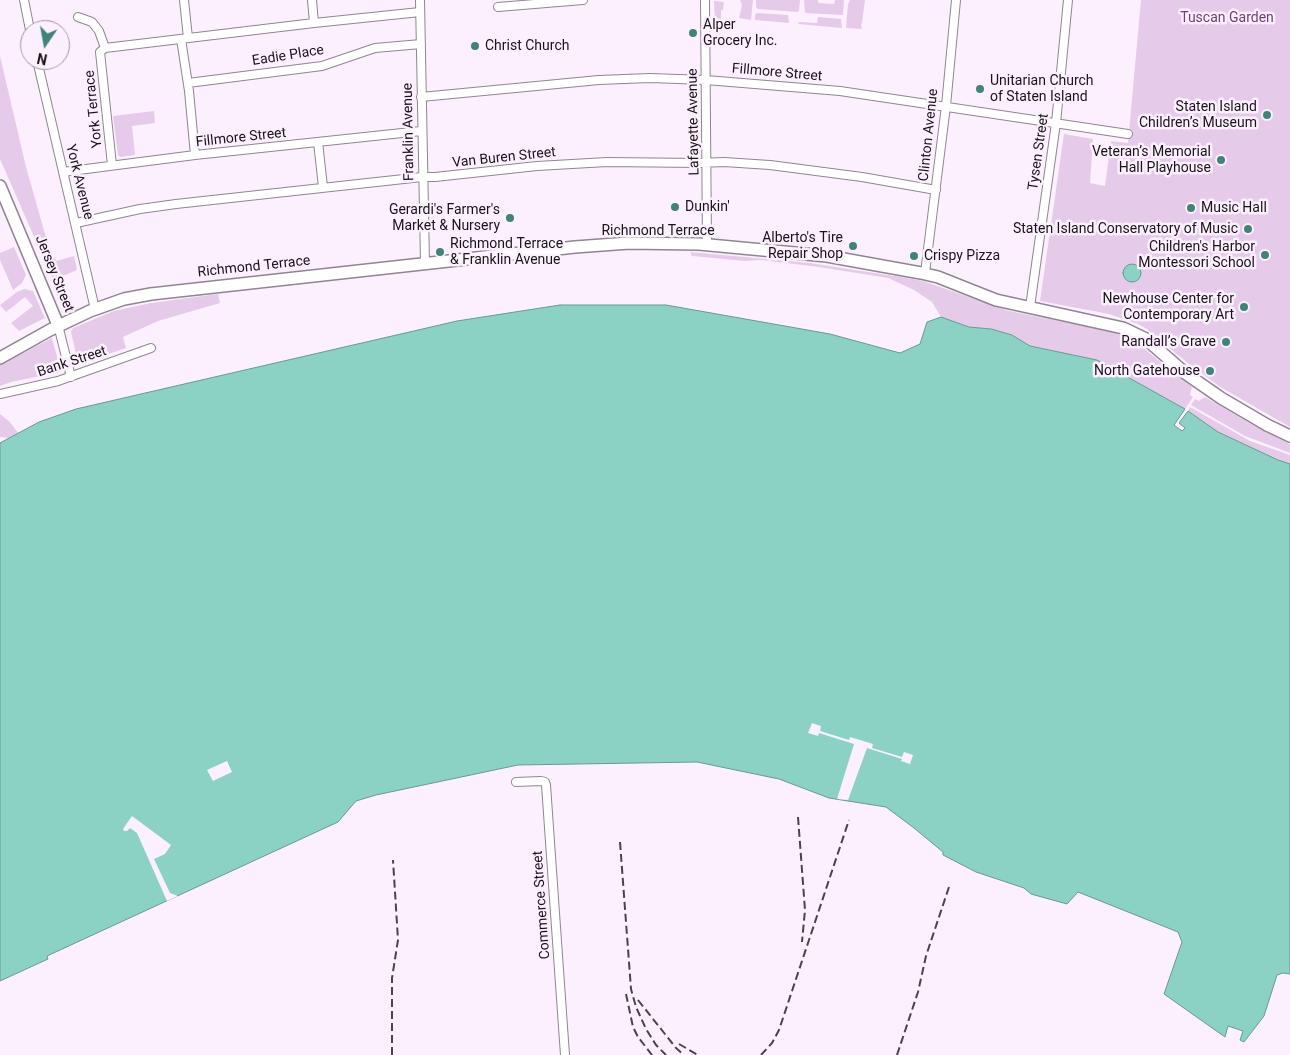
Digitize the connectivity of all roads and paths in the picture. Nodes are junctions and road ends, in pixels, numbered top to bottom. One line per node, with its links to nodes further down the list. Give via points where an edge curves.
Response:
1 (24, 0): 12 (street)
2 (184, 0): 14 (street)
3 (312, 0): 13 (street)
4 (420, 0): 10 (street, Franklin Avenue)
5 (583, 0): 9 (street)
6 (705, 0): 18 (street, Lafayette Avenue)
7 (956, 0): 21 (street, Clinton Avenue)
8 (1068, 0): 22 (street, Tysen Street)
9 (498, 7)
10 (420, 12): 13 (street); 15 (street, Franklin Avenue)
11 (78, 17): 16 (street, York Terrace, via 92,22 99,31)
12 (28, 20)
13 (314, 23): 14 (street)
14 (185, 39): 16 (street); 19 (street)
15 (420, 44): 19 (street, Eadie Place, via 375,48 322,66); 20 (street, Franklin Avenue)
16 (103, 50): 28 (street, York Terrace)
17 (39, 70): 29 (street, York Avenue)
18 (706, 80): 20 (street, Fillmore Street, via 599,80); 21 (street, Fillmore Street, via 840,91); 27 (street, Lafayette Avenue)
19 (188, 83): 26 (street)
20 (421, 97): 23 (street, Franklin Avenue)
21 (946, 106): 22 (street, Fillmore Street); 33 (street, Clinton Avenue)
22 (1056, 123): 24 (street, Fillmore Street); 38 (street, Tysen Street)
23 (421, 131): 25 (street, Fillmore Street); 30 (street, Franklin Avenue)
24 (1128, 134)
25 (318, 142): 26 (street, Fillmore Street); 32 (street)
26 (195, 155): 28 (street, Fillmore Street)
27 (707, 162): 30 (street, Van Buren Street, via 607,162); 33 (street, Van Buren Street, via 862,176); 35 (street, Lafayette Avenue)
28 (112, 165): 29 (street, Fillmore Street)
29 (63, 172): 34 (street, York Avenue)
30 (422, 177): 32 (street, Van Buren Street); 36 (street, Franklin Avenue)
31 (0, 186): 40 (main road, Jersey Street)
32 (323, 187): 34 (street, Van Buren Street, via 140,209)
33 (936, 190): 37 (street, Clinton Avenue)
34 (76, 223): 39 (street, York Avenue)
35 (706, 244): 36 (main road, Richmond Terrace, via 596,246); 37 (main road, Richmond Terrace, via 827,256)
36 (425, 263): 39 (main road, Richmond Terrace, via 167,292 124,299)
37 (925, 274): 38 (main road, Richmond Terrace, via 991,298)
38 (1030, 308): 45 (main road, Richmond Terrace, via 1108,323 1138,333 1196,382)
39 (95, 309): 40 (main road, Richmond Terrace)
40 (58, 325): 42 (main road, Richmond Terrace); 43 (street, Jersey Street)
41 (151, 348): 43 (street, Bank Street)
42 (0, 358)
43 (71, 377): 44 (street, Bank Street)
44 (0, 394)
45 (1290, 436)
46 (516, 782): 47 (street, Commerce Street, via 541,781 546,785)
47 (565, 1055)

